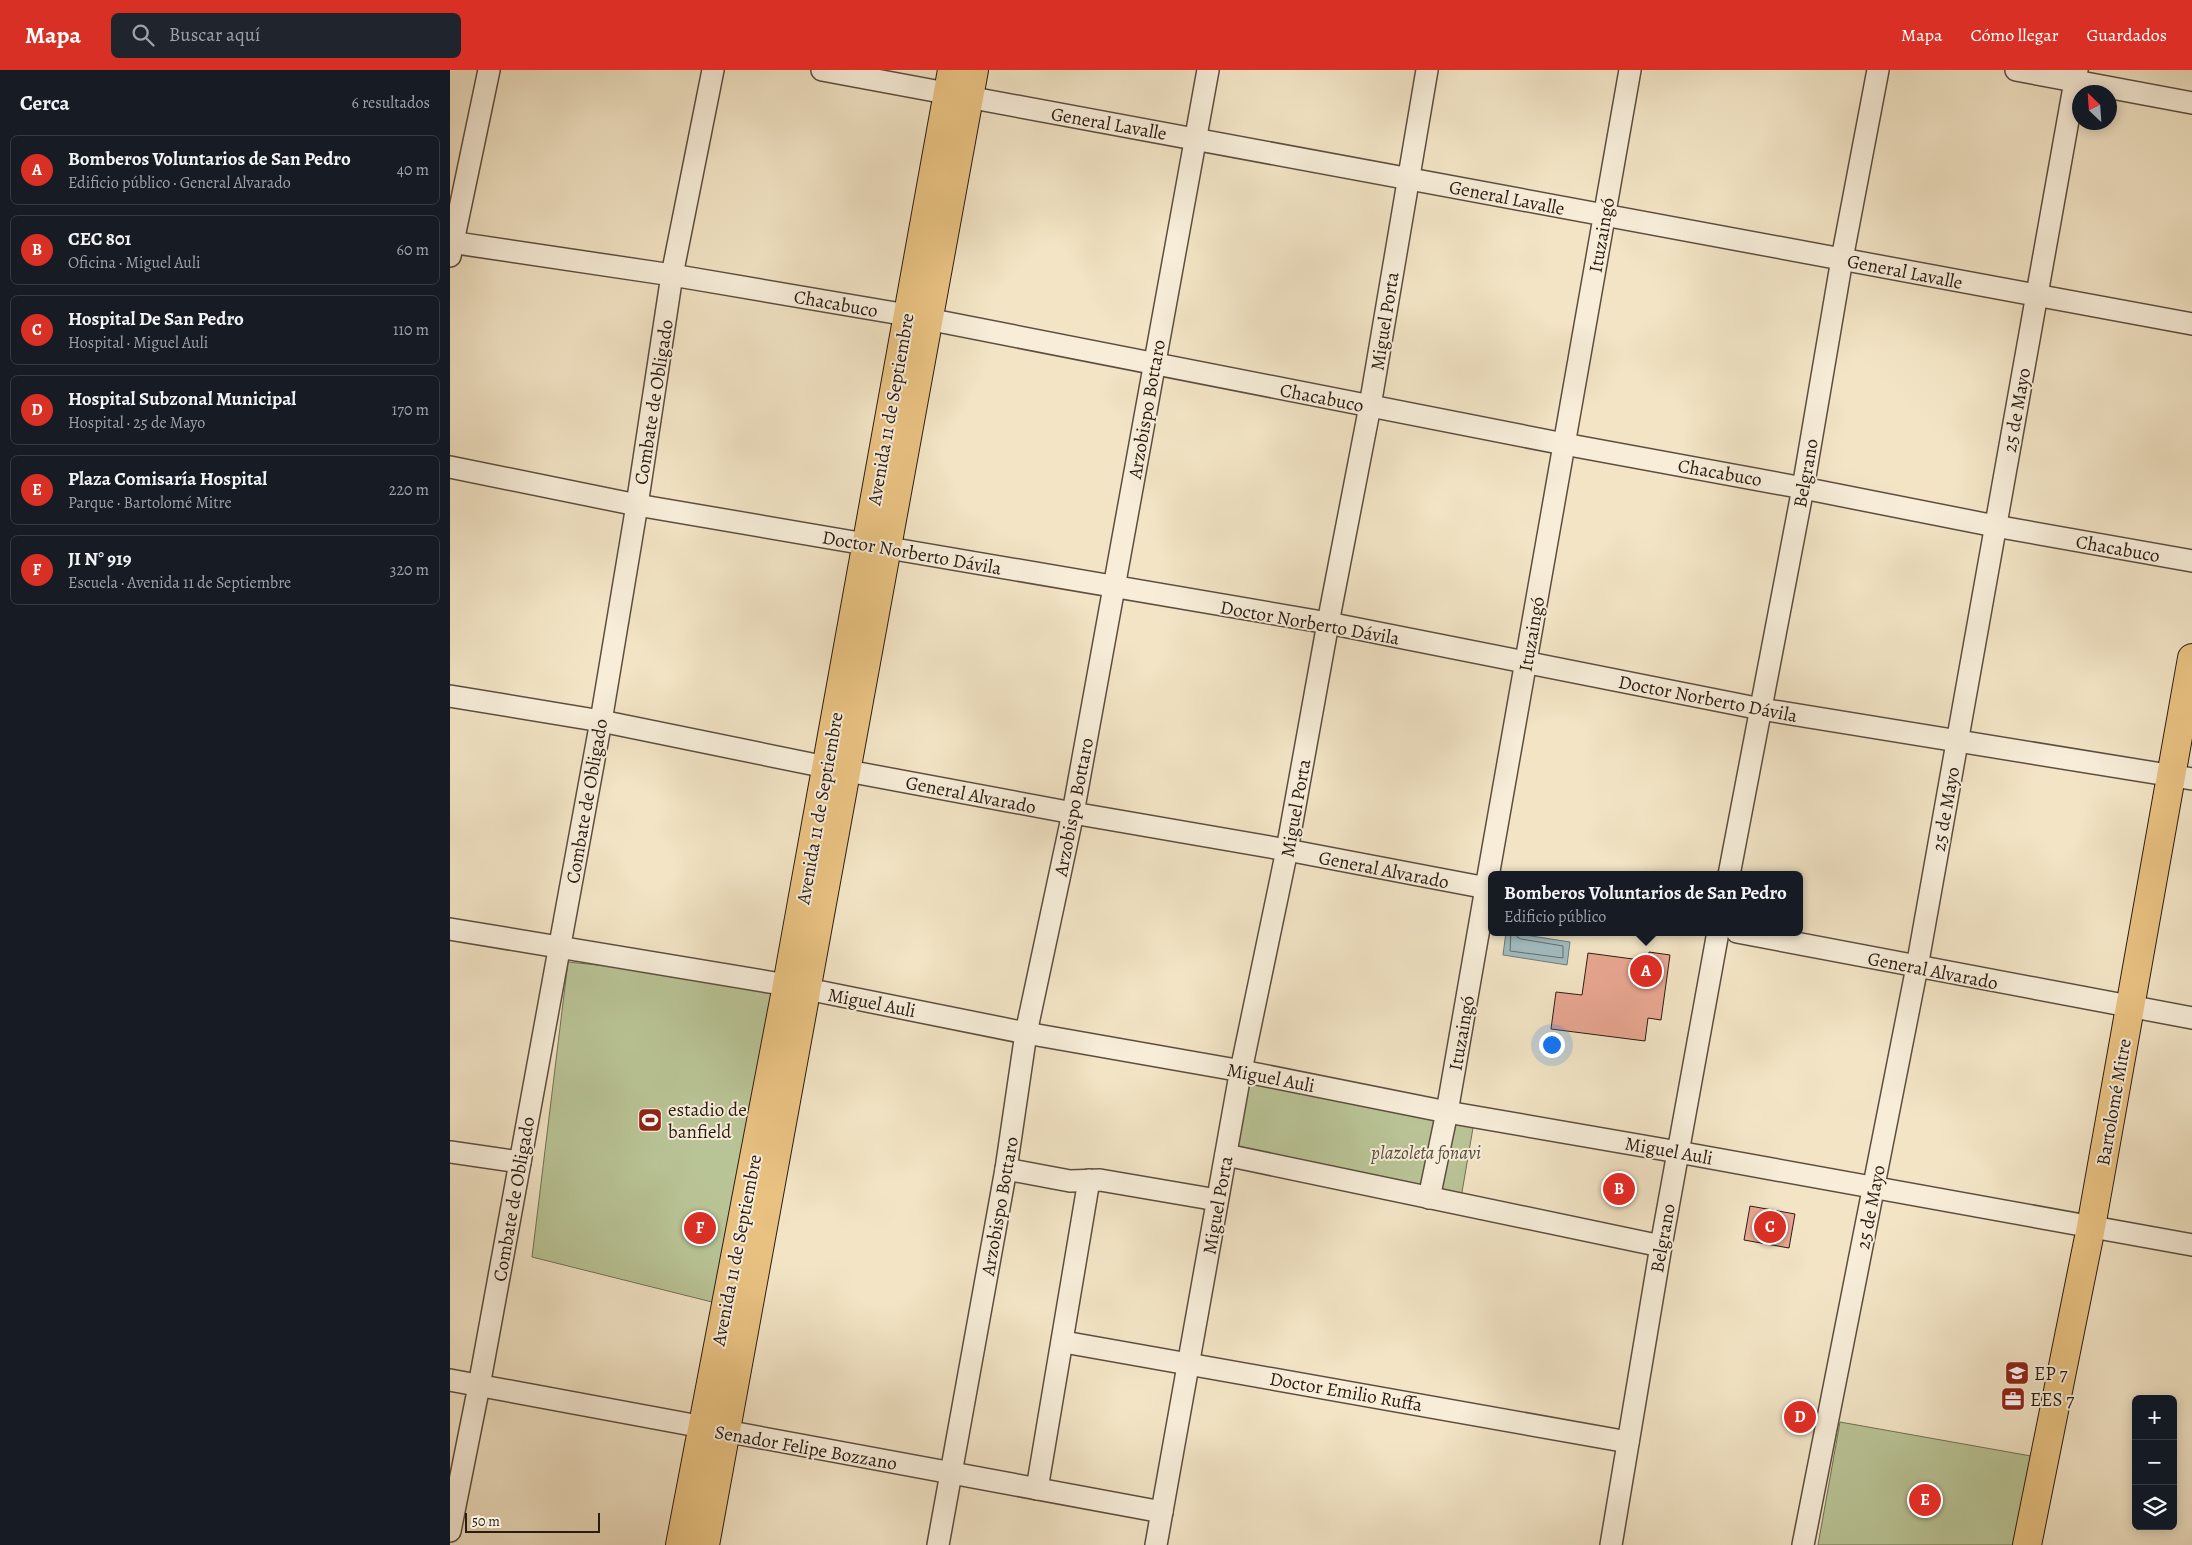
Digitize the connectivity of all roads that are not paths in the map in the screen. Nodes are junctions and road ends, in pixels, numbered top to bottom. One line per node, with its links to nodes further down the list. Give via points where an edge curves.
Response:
1 (489, 70): 16 (street)
2 (714, 70): 18 (street, Combate de Obligado)
3 (822, 70): 11 (street, General Lavalle)
4 (974, 70): 11 (main road, Avenida 11 de Septiembre)
5 (1208, 70): 13 (street, Arzobispo Bottaro)
6 (1428, 70): 14 (street, Miguel Porta)
7 (1630, 70): 15 (street, Ituzaingó)
8 (1878, 70): 17 (street, Belgrano)
9 (2016, 70): 10 (street)
10 (2076, 76): 12 (street); 19 (street, 25 de Mayo)
11 (956, 87): 13 (street, General Lavalle); 20 (main road, Avenida 11 de Septiembre)
12 (2192, 103)
13 (1196, 138): 14 (street, General Lavalle); 22 (street, Arzobispo Bottaro)
14 (1408, 178): 15 (street, General Lavalle); 23 (street, Miguel Porta)
15 (1604, 215): 17 (street, General Lavalle); 24 (street, Ituzaingó)
16 (451, 247): 18 (street, Chacabuco)
17 (1842, 259): 19 (street, General Lavalle); 26 (street, Belgrano)
18 (672, 275): 20 (street, Chacabuco); 27 (street, Combate de Obligado)
19 (2037, 295): 21 (street, General Lavalle); 28 (street, 25 de Mayo)
20 (918, 317): 22 (street, Chacabuco); 29 (main road, Avenida 11 de Septiembre)
21 (2192, 324)
22 (1155, 363): 23 (street, Chacabuco); 31 (street, Arzobispo Bottaro)
23 (1370, 406): 24 (street, Chacabuco); 32 (street, Miguel Porta)
24 (1564, 444): 26 (street, Chacabuco); 34 (street, Ituzaingó)
25 (450, 467): 27 (street, Doctor Norberto Dávila)
26 (1803, 488): 28 (street, Chacabuco); 36 (street, Belgrano)
27 (637, 505): 29 (street, Doctor Norberto Dávila); 37 (street, Combate de Obligado)
28 (1996, 526): 30 (street, Chacabuco); 38 (street, 25 de Mayo)
29 (876, 546): 31 (street, Doctor Norberto Dávila); 39 (main road, Avenida 11 de Septiembre)
30 (2192, 561)
31 (1114, 587): 32 (street, Doctor Norberto Dávila); 41 (street, Arzobispo Bottaro)
32 (1328, 623): 34 (street, Doctor Norberto Dávila); 42 (street, Miguel Porta)
33 (2192, 658): 40 (main road, Bartolomé Mitre)
34 (1526, 664): 36 (street, Doctor Norberto Dávila); 43 (street, Ituzaingó)
35 (450, 696): 37 (street, General Alvarado)
36 (1761, 709): 38 (street, Doctor Norberto Dávila); 44 (street, Belgrano)
37 (601, 721): 39 (street, General Alvarado); 50 (street, Combate de Obligado)
38 (1957, 741): 40 (street, Doctor Norberto Dávila); 51 (street, 25 de Mayo)
39 (836, 769): 41 (street, General Alvarado); 52 (main road, Avenida 11 de Septiembre)
40 (2182, 777): 53 (main road, Bartolomé Mitre)
41 (1073, 813): 42 (street, General Alvarado); 55 (street, Arzobispo Bottaro)
42 (1287, 850): 45 (street, General Alvarado); 56 (street, Miguel Porta)
43 (1492, 871)
44 (1730, 871)
45 (1488, 889)
46 (1488, 894): 57 (street, Ituzaingó)
47 (450, 929): 50 (street, Miguel Auli)
48 (1717, 936): 59 (street, Belgrano)
49 (1758, 936): 51 (street, General Alvarado)
50 (560, 947): 52 (street, Miguel Auli); 61 (street, Combate de Obligado)
51 (1917, 967): 53 (street, General Alvarado); 64 (street, 25 de Mayo)
52 (796, 987): 55 (street, Miguel Auli); 74 (main road, Avenida 11 de Septiembre)
53 (2130, 1006): 54 (street, General Alvarado); 67 (main road, Bartolomé Mitre)
54 (2192, 1018)
55 (1026, 1034): 56 (street, Miguel Auli); 62 (street, Arzobispo Bottaro)
56 (1242, 1070): 57 (street, Miguel Auli); 60 (street, Miguel Porta)
57 (1447, 1112): 59 (street, Miguel Auli); 65 (street, Ituzaingó)
58 (450, 1152): 61 (street)
59 (1678, 1152): 64 (street, Miguel Auli); 69 (street, Belgrano)
60 (1226, 1155): 65 (street); 66 (street, Miguel Porta)
61 (520, 1162): 73 (street, Combate de Obligado)
62 (1006, 1169): 63 (street, via 1070,1181); 76 (street, Arzobispo Bottaro)
63 (1089, 1180): 66 (street); 70 (street)
64 (1874, 1187): 67 (street, Miguel Auli); 85 (street, 25 de Mayo)
65 (1429, 1198): 69 (street)
66 (1217, 1200): 71 (street, Miguel Porta)
67 (2091, 1227): 68 (street, Miguel Auli); 86 (main road, Bartolomé Mitre)
68 (2192, 1245)
69 (1660, 1246): 75 (street, Belgrano)
70 (1064, 1342): 71 (street, Doctor Emilio Ruffa); 77 (street)
71 (1189, 1363): 75 (street, Doctor Emilio Ruffa); 78 (street, Miguel Porta)
72 (450, 1380): 73 (street, Senador Felipe Bozzano)
73 (479, 1386): 74 (street, Senador Felipe Bozzano); 79 (street, Combate de Obligado)
74 (714, 1431): 76 (street, Senador Felipe Bozzano); 80 (main road, Avenida 11 de Septiembre); 81 (main road, Avenida 11 de Septiembre)
75 (1628, 1442): 84 (street, Belgrano)
76 (952, 1474): 77 (street, Senador Felipe Bozzano); 82 (street, Arzobispo Bottaro)
77 (1038, 1489): 78 (street, Senador Felipe Bozzano)
78 (1162, 1512): 83 (street, Miguel Porta)
79 (450, 1531)
80 (680, 1545)
81 (705, 1545)
82 (938, 1545)
83 (1156, 1545)
84 (1611, 1545)
85 (1803, 1545)
86 (2027, 1545)

